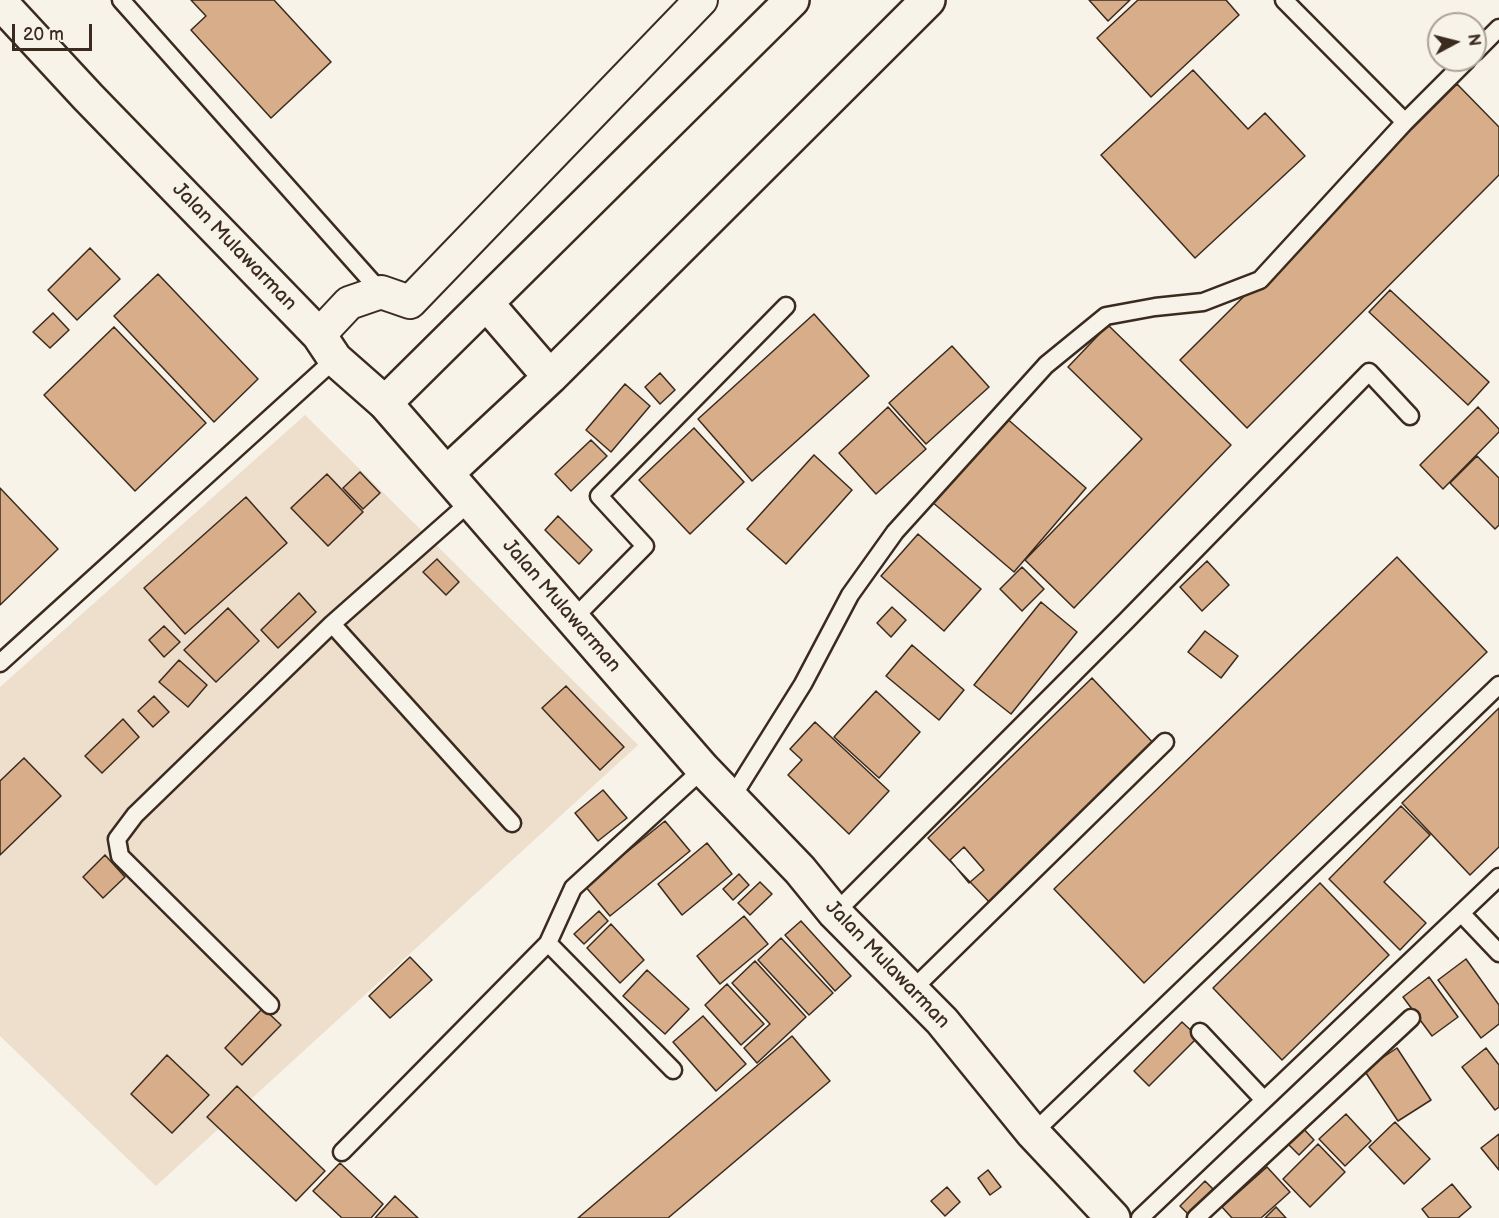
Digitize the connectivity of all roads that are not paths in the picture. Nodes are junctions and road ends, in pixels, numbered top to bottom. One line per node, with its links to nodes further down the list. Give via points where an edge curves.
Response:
1 (121, 0): 11 (lane)
2 (700, 0): 11 (street, via 410,302)
3 (792, 0): 12 (main road)
4 (927, 0): 15 (main road)
5 (1284, 0): 10 (lane)
6 (0, 2): 14 (main road, Jalan Mulawarman)
7 (1499, 28): 8 (lane)
8 (1487, 40)
9 (1455, 72): 10 (lane)
10 (1405, 122): 26 (lane, via 1260,280 1203,302 1106,316 1046,365 895,532 850,595 802,684)
11 (381, 292): 14 (street, via 349,303)
12 (487, 304): 15 (main road); 16 (main road)
13 (786, 306): 20 (lane, via 598,496 645,546)
14 (327, 347): 16 (main road, Jalan Mulawarman); 22 (lane)
15 (550, 377): 18 (main road)
16 (385, 403): 18 (main road, Jalan Mulawarman)
17 (1410, 416): 29 (lane, via 1369,372)
18 (447, 473): 19 (main road, Jalan Mulawarman)
19 (470, 502): 20 (main road, Jalan Mulawarman); 21 (lane)
20 (573, 619): 25 (main road, Jalan Mulawarman)
21 (332, 624): 27 (lane); 34 (lane, via 135,815 117,839 120,856)
22 (0, 663)
23 (1499, 685): 39 (lane)
24 (1165, 742): 33 (lane)
25 (703, 769): 26 (main road, Jalan Mulawarman); 31 (lane, via 573,888)
26 (731, 799): 29 (main road, Jalan Mulawarman, via 800,870)
27 (512, 823)
28 (1499, 876): 30 (lane)
29 (835, 913): 33 (main road, Jalan Mulawarman)
30 (1461, 913): 32 (lane); 38 (lane)
31 (548, 943): 37 (lane); 40 (lane)
32 (1499, 953)
33 (912, 990): 39 (main road, Jalan Mulawarman)
34 (270, 1005)
35 (1411, 1018): 43 (lane)
36 (1200, 1032): 38 (lane)
37 (673, 1070)
38 (1264, 1100): 42 (lane)
39 (1033, 1132): 41 (main road, Jalan Mulawarman)
40 (342, 1152)
41 (1113, 1218)
42 (1140, 1218)
43 (1196, 1218)

